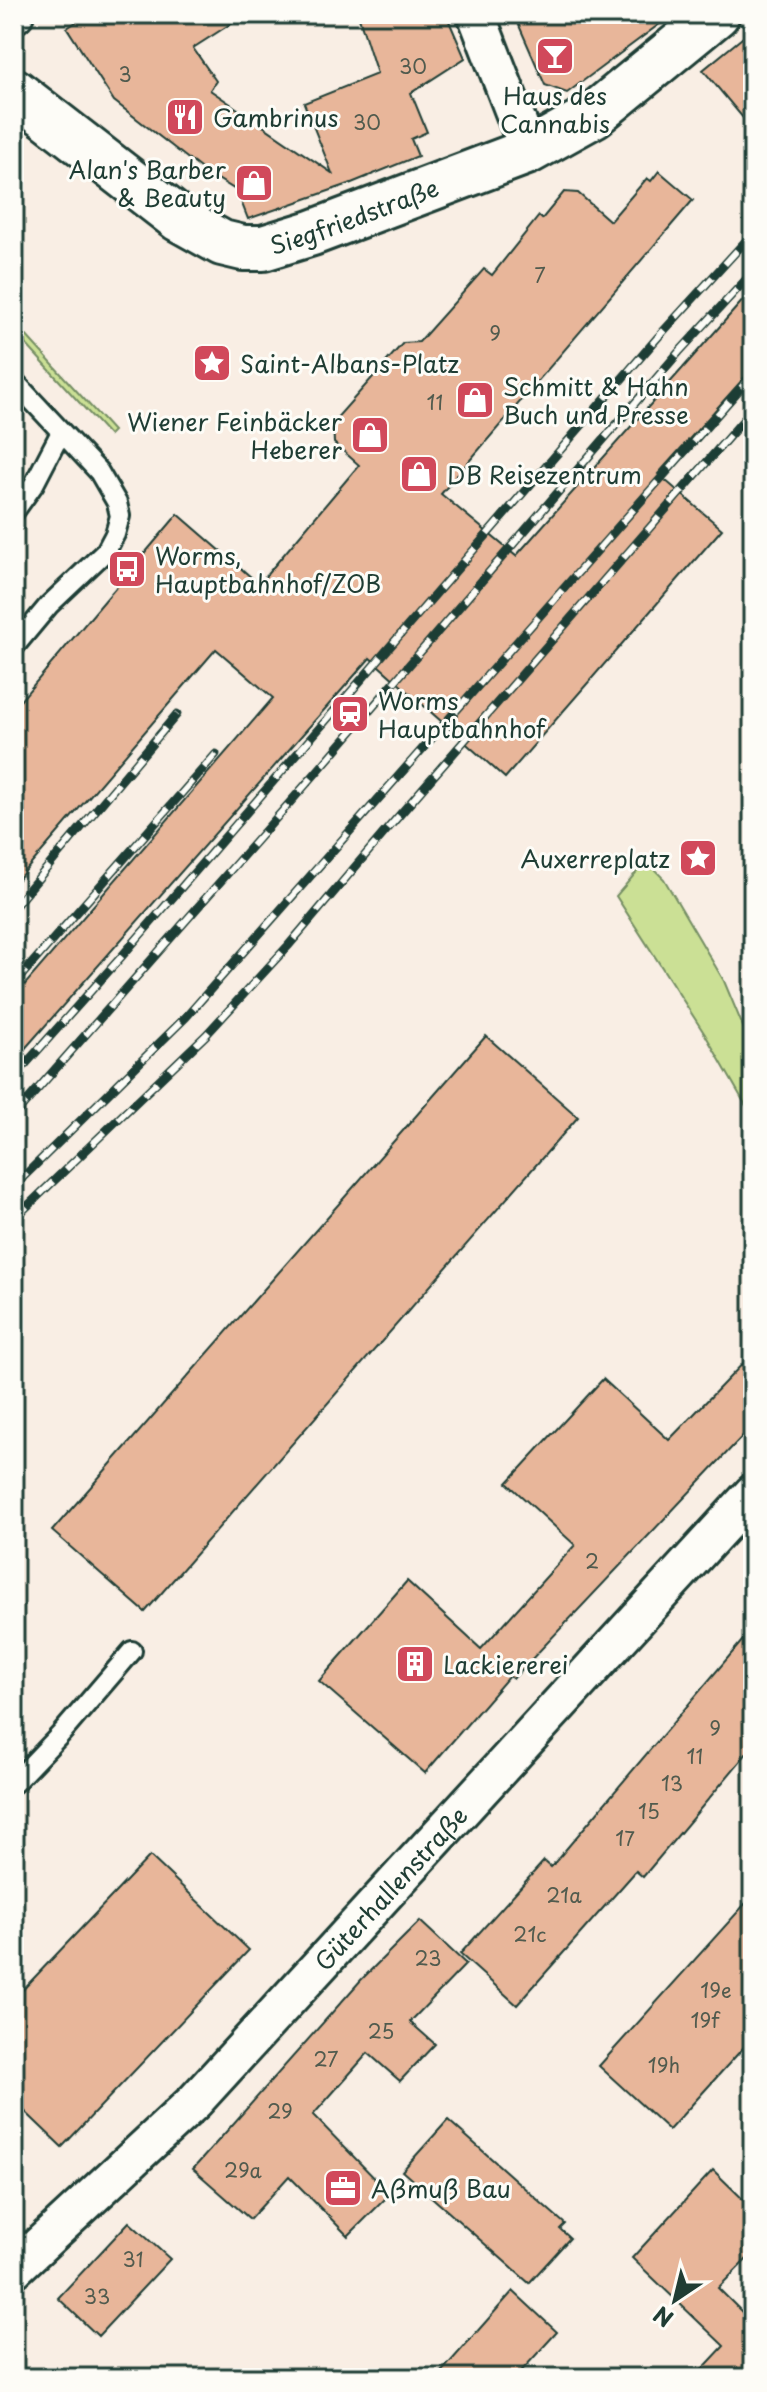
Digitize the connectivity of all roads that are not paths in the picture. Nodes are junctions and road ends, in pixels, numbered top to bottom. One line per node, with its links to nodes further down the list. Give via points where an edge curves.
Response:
1 (476, 14): 4 (street)
2 (707, 22): 4 (street, Siegfriedstraße, via 594,115)
3 (14, 91): 4 (street, Siegfriedstraße, via 179,219 202,234 243,248 263,248 312,233)
4 (529, 151)
5 (14, 381): 6 (lane)
6 (61, 432): 7 (lane); 8 (lane, via 104,480 120,516 106,551)
7 (14, 512)
8 (14, 647)
9 (753, 1493): 12 (street, Güterhallenstraße, via 195,2101)
10 (132, 1651): 11 (lane)
11 (14, 1783)
12 (14, 2269)

